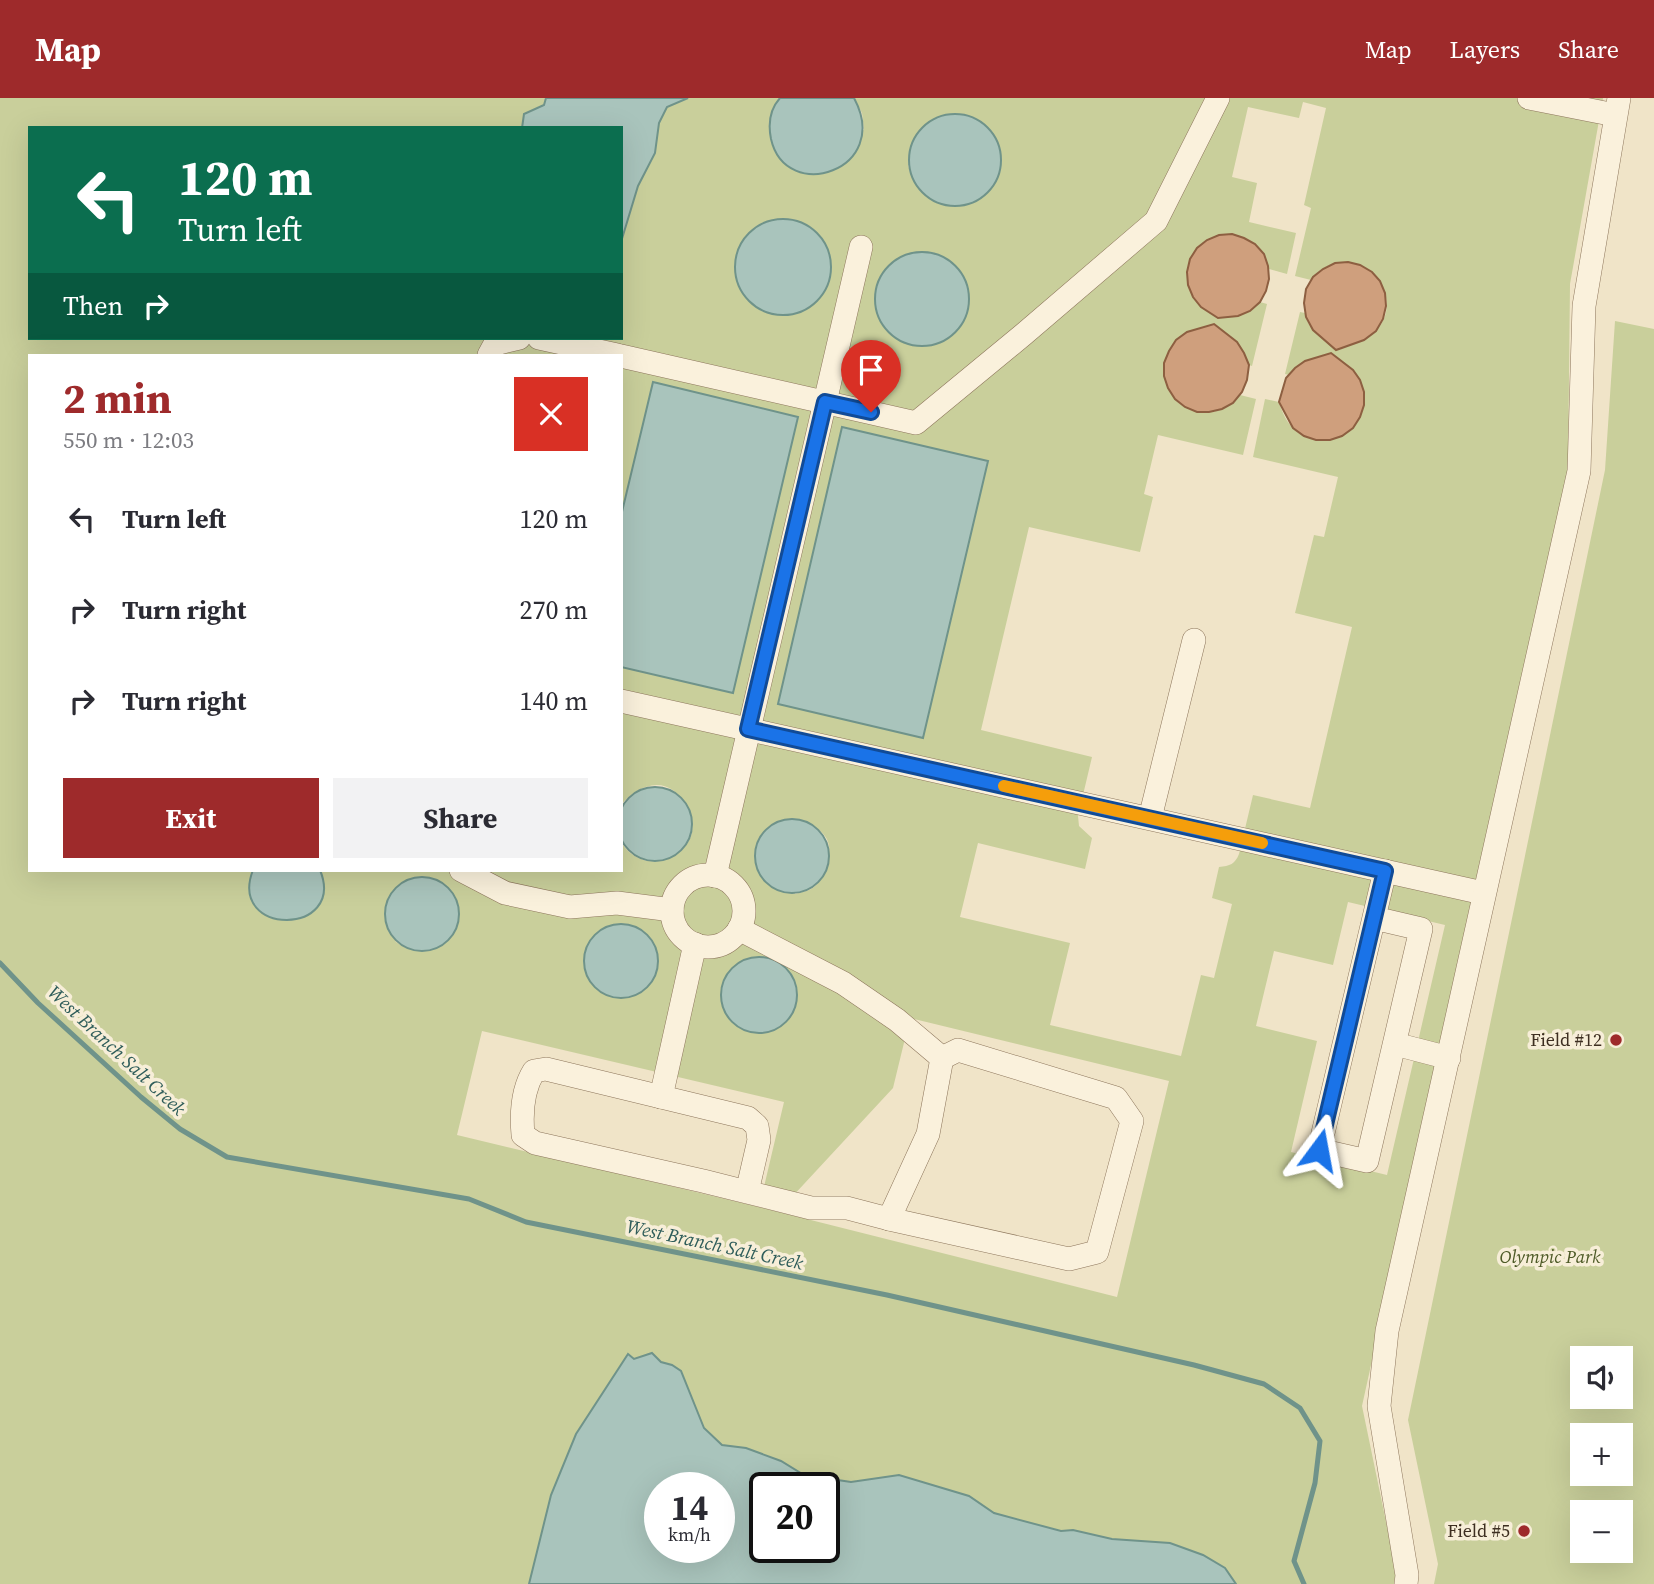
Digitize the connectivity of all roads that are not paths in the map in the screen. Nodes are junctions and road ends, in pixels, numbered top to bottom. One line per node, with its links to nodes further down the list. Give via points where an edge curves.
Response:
1 (1218, 98): 10 (street, via 1156,222 916,422)
2 (1529, 98): 3 (street)
3 (1617, 107): 18 (street, via 1584,306 1579,471)
4 (861, 247): 10 (street)
5 (511, 340): 7 (street, via 495,344)
6 (548, 340): 8 (street)
7 (490, 354)
8 (610, 354)
9 (623, 357): 10 (street)
10 (825, 402): 13 (street)
11 (1194, 639): 14 (street)
12 (623, 701): 13 (street)
13 (748, 729): 14 (street); 17 (street)
14 (1150, 818): 15 (street)
15 (1385, 871): 18 (street); 20 (street)
16 (465, 872): 19 (street, via 505,894 570,907 618,903)
17 (715, 876): 19 (street, via 703,875 681,887); 21 (street, via 735,886 741,896 744,918)
18 (1483, 893): 25 (street)
19 (672, 910): 22 (street, via 680,933)
20 (1374, 918): 23 (street, via 1421,929); 23 (street, via 1319,1150 1367,1161)
21 (739, 929): 22 (street, via 722,944); 24 (street, via 843,983)
22 (695, 944): 26 (street)
23 (1395, 1044): 25 (street)
24 (942, 1058): 28 (street, via 928,1134); 28 (street, via 958,1050 1116,1098 1132,1121 1097,1252 1069,1259)
25 (1449, 1058): 29 (street, via 1387,1331 1379,1406)
26 (661, 1097): 27 (street, via 748,1118 757,1126 759,1140); 27 (street, via 546,1069 534,1071 526,1083 523,1135 535,1143)
27 (747, 1192): 28 (street, via 811,1208 847,1208)
28 (889, 1219)
29 (1406, 1584)

